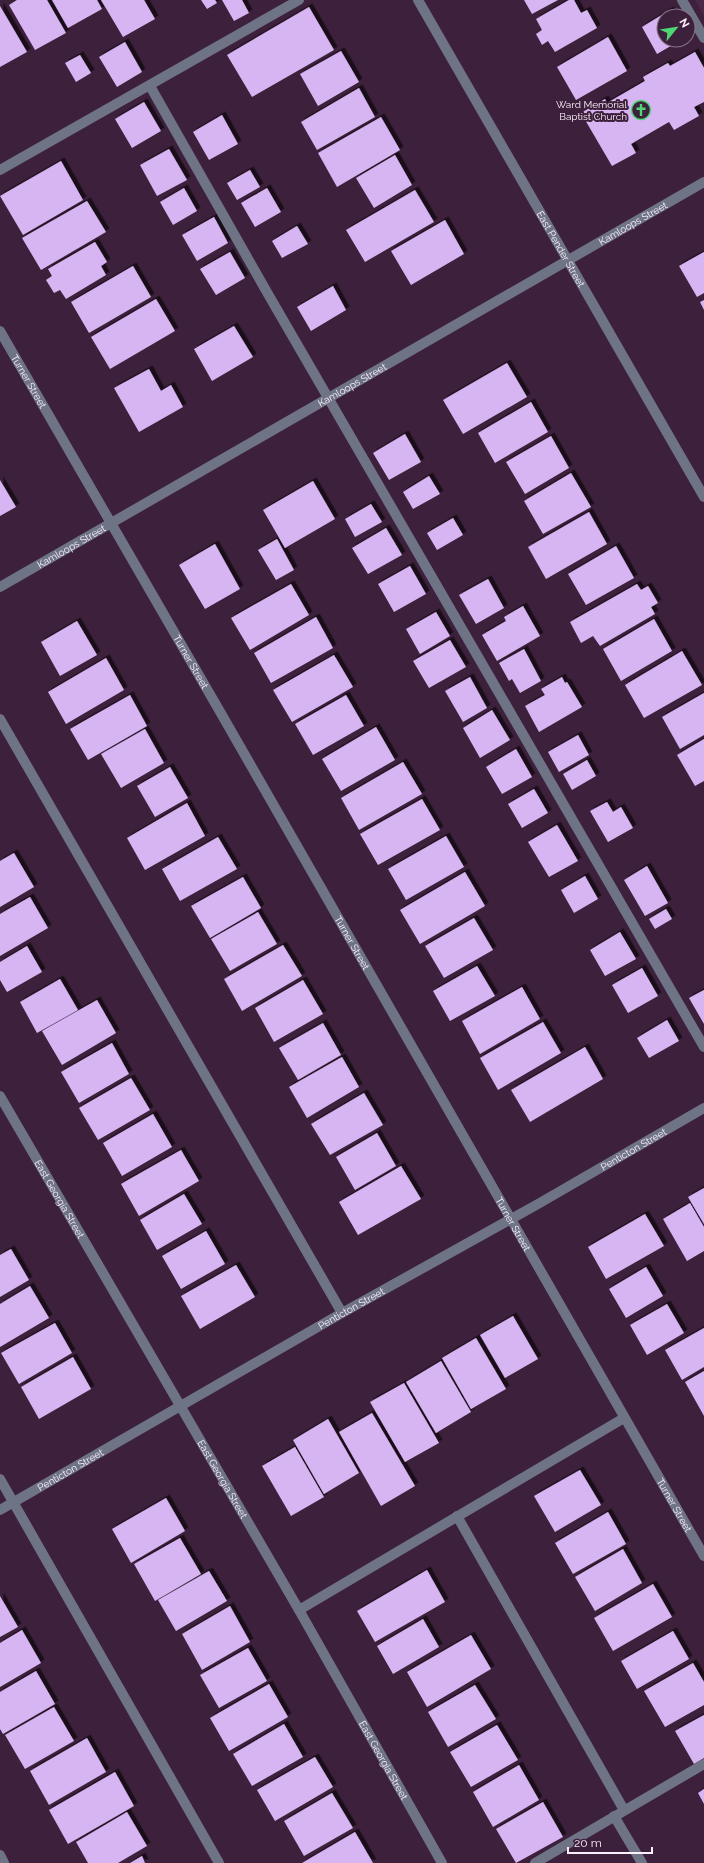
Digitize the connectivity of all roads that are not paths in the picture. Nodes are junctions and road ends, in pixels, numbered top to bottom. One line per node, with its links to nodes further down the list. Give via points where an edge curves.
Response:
1 (299, 0): 5 (street)
2 (418, 0): 8 (street, East Pender Street)
3 (682, 0): 4 (street)
4 (704, 38)
5 (150, 86): 6 (street); 10 (street)
6 (0, 170)
7 (704, 182): 8 (street, Kamloops Street)
8 (569, 260): 10 (street, Kamloops Street); 11 (street, East Pender Street)
9 (0, 331): 12 (street, Turner Street)
10 (328, 398): 12 (street, Kamloops Street); 15 (street)
11 (704, 497)
12 (111, 523): 13 (street, Kamloops Street); 18 (street, Turner Street)
13 (0, 586)
14 (0, 719): 19 (street)
15 (704, 1047)
16 (0, 1096): 20 (street, East Georgia Street)
17 (704, 1108): 18 (street, Penticton Street)
18 (510, 1219): 19 (street, Penticton Street); 21 (street, Turner Street)
19 (342, 1313): 20 (street, Penticton Street)
20 (179, 1406): 23 (street, Penticton Street); 27 (street, East Georgia Street)
21 (624, 1418): 25 (street); 26 (street, Turner Street)
22 (0, 1479): 23 (street)
23 (14, 1502): 24 (street, Penticton Street); 33 (street)
24 (0, 1510)
25 (457, 1516): 27 (street); 29 (street)
26 (704, 1556)
27 (299, 1610): 34 (street, East Georgia Street)
28 (704, 1764): 29 (street)
29 (624, 1810): 30 (street)
30 (614, 1816): 35 (street); 36 (street)
31 (0, 1855): 32 (street)
32 (4, 1863)
33 (219, 1863)
34 (442, 1863)
35 (535, 1863)
36 (642, 1863)

